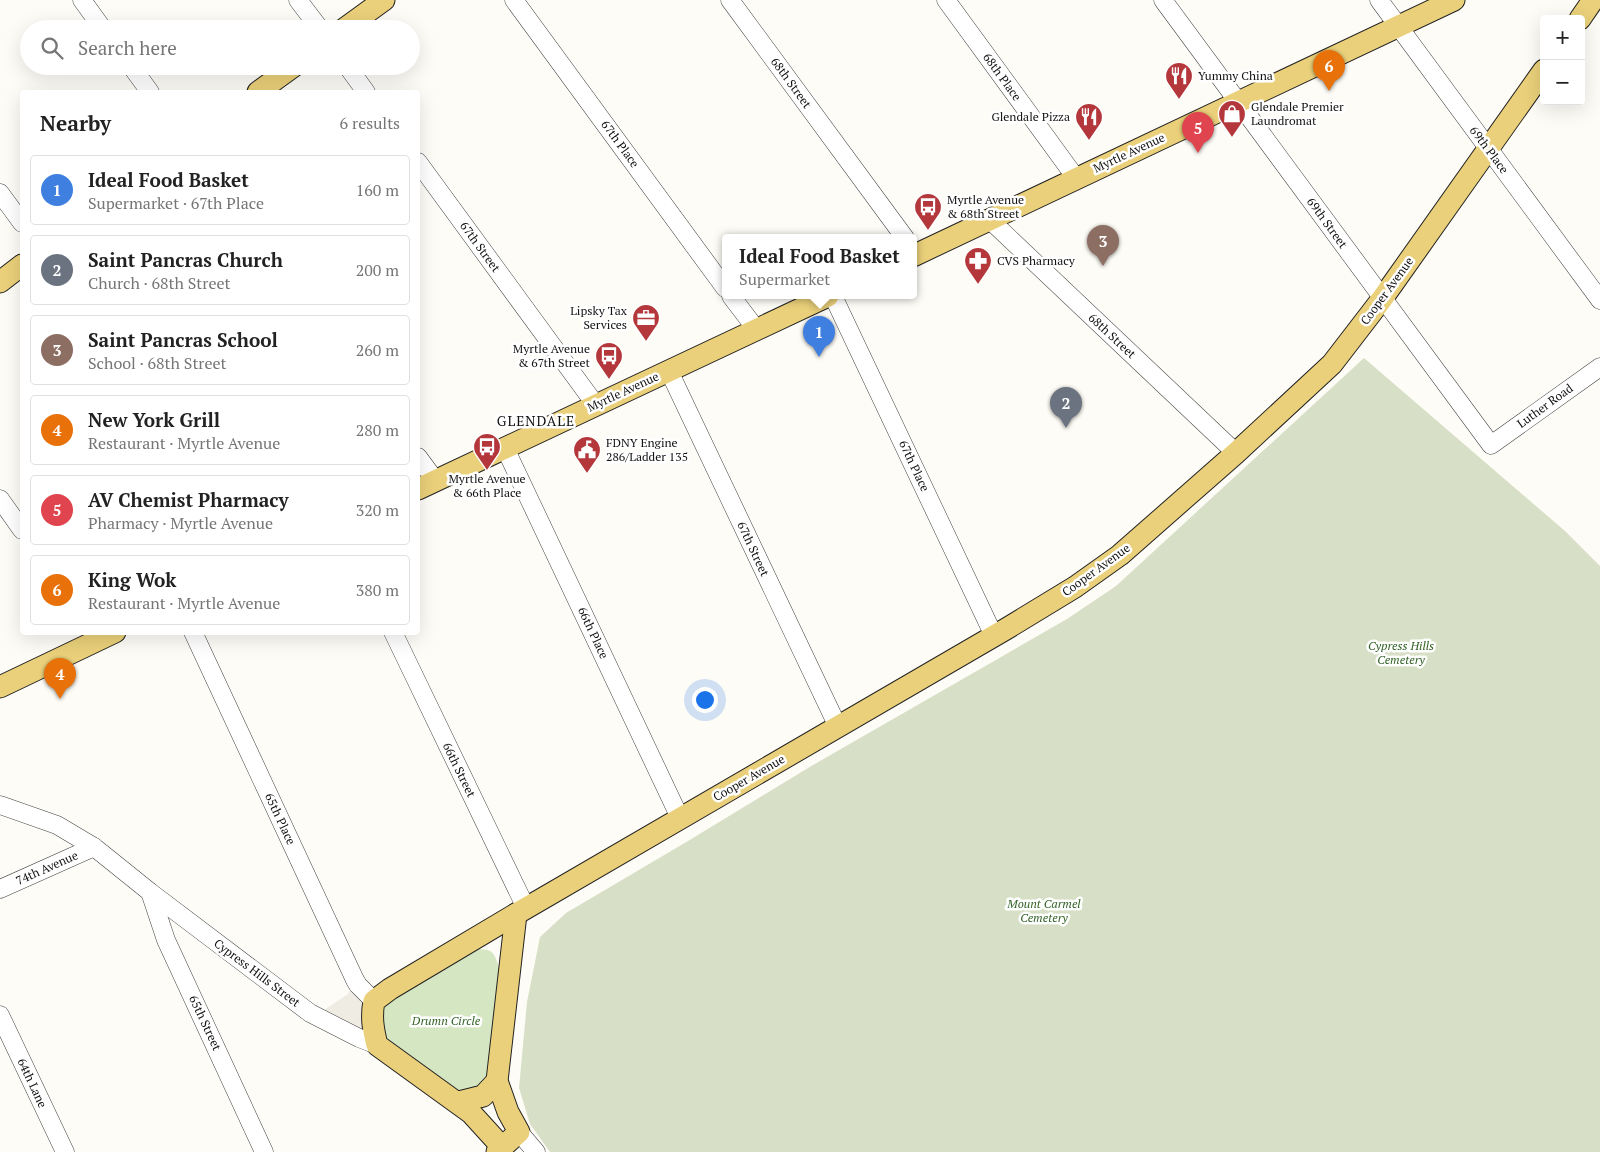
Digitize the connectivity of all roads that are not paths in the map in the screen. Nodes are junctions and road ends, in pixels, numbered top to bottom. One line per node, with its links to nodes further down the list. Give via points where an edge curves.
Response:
1 (82, 0): 13 (street)
2 (298, 0): 14 (street)
3 (384, 0): 15 (main road)
4 (514, 0): 35 (street, 67th Place)
5 (730, 0): 31 (street, 68th Street)
6 (946, 0): 27 (street, 68th Place)
7 (1163, 0): 24 (street, 69th Street)
8 (1379, 0): 16 (street, 69th Place)
9 (1454, 0): 16 (main road, Myrtle Avenue)
10 (1594, 0): 11 (street); 12 (main road)
11 (1600, 7)
12 (1583, 15)
13 (97, 20)
14 (313, 20)
15 (356, 20)
16 (1398, 26): 24 (main road, Myrtle Avenue); 25 (street, 69th Place)
17 (138, 75): 21 (street)
18 (282, 75): 22 (main road)
19 (354, 75): 23 (street)
20 (1540, 76): 25 (main road, Cooper Avenue)
21 (149, 90)
22 (261, 90)
23 (365, 90)
24 (1238, 103): 27 (main road, Myrtle Avenue); 36 (street, 69th Street)
25 (1489, 150): 36 (main road, Cooper Avenue); 40 (street, 69th Place)
26 (420, 165): 44 (street, 67th Street)
27 (1076, 178): 29 (main road, Myrtle Avenue)
28 (0, 193): 30 (street)
29 (989, 219): 32 (main road, Myrtle Avenue); 47 (street, 68th Street)
30 (20, 220)
31 (901, 234)
32 (917, 247)
33 (20, 267): 34 (main road)
34 (0, 282)
35 (722, 284)
36 (1382, 298): 45 (street, 69th Street); 47 (main road, Cooper Avenue, via 1332,364)
37 (733, 299): 41 (street)
38 (822, 299): 41 (main road, Myrtle Avenue)
39 (834, 299): 55 (street, 67th Place)
40 (1600, 300)
41 (756, 330): 43 (main road, Myrtle Avenue)
42 (1600, 367): 45 (street, Luther Road)
43 (669, 371): 44 (main road, Myrtle Avenue); 57 (street, 67th Street)
44 (596, 404): 46 (main road, Myrtle Avenue)
45 (1491, 445)
46 (505, 448): 49 (main road, Myrtle Avenue); 59 (street, 66th Place)
47 (1236, 453): 55 (main road, Cooper Avenue, via 1120,555 1075,587)
48 (420, 464): 49 (street)
49 (426, 484)
50 (0, 499): 51 (street)
51 (20, 527)
52 (103, 635): 56 (main road)
53 (194, 635): 64 (street, 65th Place, via 356,980)
54 (394, 635): 63 (street, 66th Street)
55 (994, 636): 57 (main road, Cooper Avenue)
56 (0, 687)
57 (838, 727): 59 (main road, Cooper Avenue)
58 (0, 805): 60 (street, Cypress Hills Street, via 57,825)
59 (680, 818): 63 (main road, Cooper Avenue)
60 (94, 847): 61 (street, 74th Avenue); 62 (street, Cypress Hills Street)
61 (0, 889)
62 (150, 892): 66 (street, Cypress Hills Street, via 310,1013); 72 (street, 65th Street, via 166,940)
63 (521, 911): 64 (main road, Cooper Avenue); 67 (main road)
64 (374, 1001): 66 (main road, via 372,1028)
65 (0, 1014): 71 (street, 64th Lane)
66 (377, 1045): 68 (main road, Cypress Hills Street)
67 (497, 1081): 68 (main road, via 483,1096); 69 (main road)
68 (458, 1102): 70 (main road, Cypress Hills Street, via 472,1113)
69 (519, 1132): 70 (main road); 73 (street)
70 (502, 1150)
71 (65, 1152)
72 (264, 1152)
73 (536, 1152)

